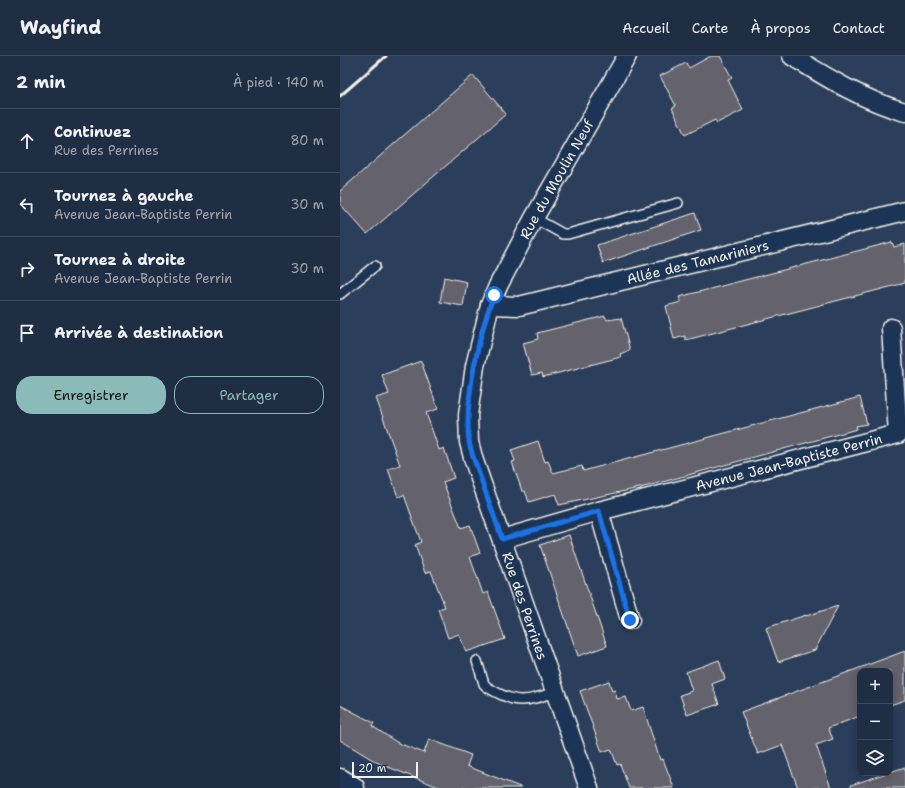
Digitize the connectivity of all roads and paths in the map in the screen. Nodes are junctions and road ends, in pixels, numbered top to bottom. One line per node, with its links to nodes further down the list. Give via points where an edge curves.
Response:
1 (627, 56): 6 (street, Rue du Moulin Neuf)
2 (792, 56): 3 (street, via 862,96)
3 (905, 112)
4 (678, 202): 6 (lane, via 568,234 563,234)
5 (905, 211): 9 (street, Allée des Tamariniers, via 519,306)
6 (534, 218): 9 (street, Rue du Moulin Neuf)
7 (375, 266): 8 (lane)
8 (340, 294)
9 (490, 305): 12 (street, Rue des Perrines, via 475,366 468,424 474,460)
10 (891, 328): 11 (street, Avenue Jean-Baptiste Perrin, via 898,434)
11 (599, 511): 12 (street, Avenue Jean-Baptiste Perrin); 13 (street)
12 (502, 539): 15 (street, Rue des Perrines)
13 (630, 620)
14 (477, 661): 15 (lane, via 487,688 514,700 533,700)
15 (555, 692): 18 (street, Rue des Perrines)
16 (340, 780): 17 (street)
17 (354, 788)
18 (589, 788)

